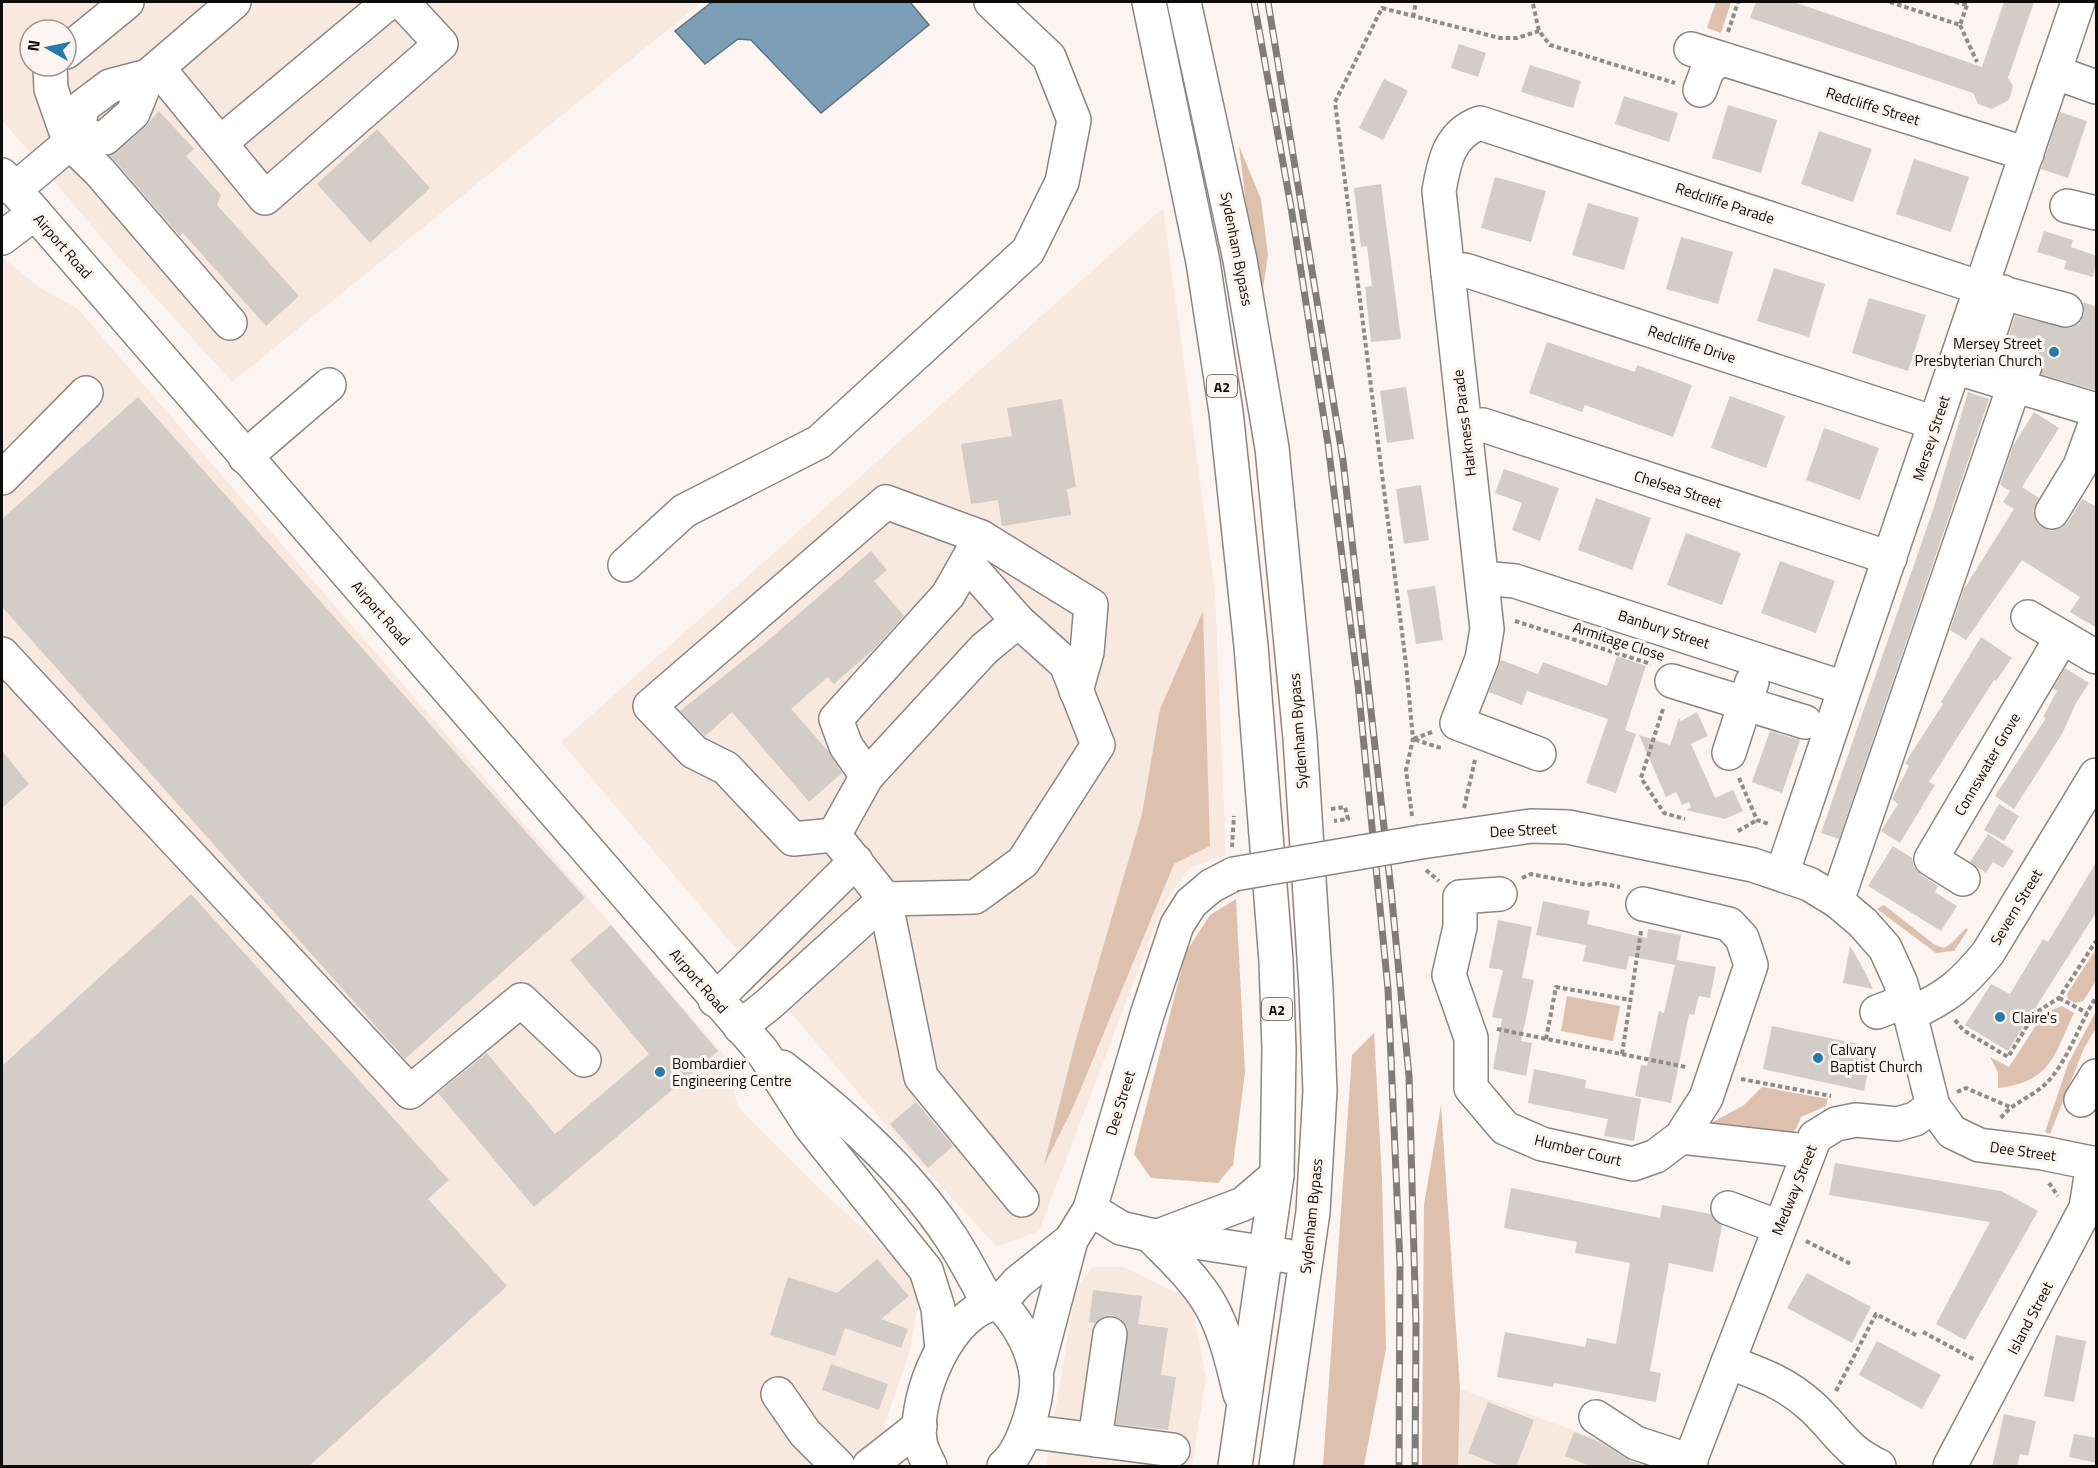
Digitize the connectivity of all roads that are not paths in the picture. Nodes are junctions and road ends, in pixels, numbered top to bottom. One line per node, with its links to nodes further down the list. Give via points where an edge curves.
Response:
1 (127, 2): 9 (main road)
2 (234, 2): 10 (main road)
3 (389, 2): 17 (main road)
4 (402, 2): 17 (main road, via 441,45 265,198)
5 (991, 2): 39 (main road, via 1049,57 1074,120 1062,182 1028,251 819,442 684,511)
6 (1149, 2): 73 (main road, A2, via 1203,262 1226,412 1268,843 1279,1050)
7 (1185, 2): 81 (main road, Sydenham Bypass / A2, via 1248,307 1272,448 1290,629 1320,1091)
8 (2078, 2): 11 (main road, Mersey Street)
9 (78, 42)
10 (153, 72): 16 (main road, via 110,86 82,107); 17 (main road)
11 (2054, 72): 14 (main road); 18 (main road, Mersey Street)
12 (51, 78): 16 (main road, via 51,89)
13 (1686, 86): 18 (main road, Redcliffe Street, via 1707,71 1705,54)
14 (2097, 87)
15 (1468, 127): 21 (main road, Harkness Parade, via 1454,139 1439,191); 22 (main road, Redcliffe Parade, via 1480,123 1526,137)
16 (74, 140): 19 (main road); 24 (main road)
17 (220, 143)
18 (2027, 154): 22 (main road, Mersey Street)
19 (17, 192): 20 (main road); 33 (main road, Airport Road)
20 (2, 238)
21 (1448, 273): 31 (main road, Redcliffe Drive, via 1465,270); 32 (main road, Harkness Parade)
22 (1992, 289): 23 (main road, Redcliffe Parade); 25 (main road, Mersey Street); 26 (main road, via 1983,354)
23 (2066, 310)
24 (230, 324)
25 (1954, 367): 26 (main road); 31 (main road, Mersey Street)
26 (2024, 378): 29 (main road); 62 (main road)
27 (329, 385): 33 (main road)
28 (86, 393): 35 (main road)
29 (2097, 410)
30 (2097, 422): 34 (main road)
31 (1935, 423): 38 (main road, Mersey Street)
32 (1465, 425): 38 (main road, Chelsea Street, via 1483,425); 40 (main road, Harkness Parade)
33 (245, 457): 64 (main road, Airport Road)
34 (2088, 471): 36 (main road)
35 (2, 478)
36 (2052, 512)
37 (974, 550): 42 (main road); 49 (main road, via 1091,604 1087,652); 55 (main road, via 948,595 836,719 846,746); 56 (main road, via 886,502 650,706 694,752 726,768 793,839)
38 (1890, 558): 48 (main road, Mersey Street)
39 (625, 565)
40 (1482, 578): 46 (main road, Banbury Street, via 1515,580); 53 (main road, Harkness Parade, via 1487,629 1482,659 1446,739)
41 (2028, 617): 43 (main road)
42 (1018, 621): 49 (main road, via 1066,664); 55 (main road, via 984,649)
43 (2062, 637): 45 (main road); 59 (main road, Connswater Grove, via 1931,859)
44 (2, 654): 68 (main road, via 410,1092 521,1000)
45 (2097, 657)
46 (1759, 660): 48 (main road, Banbury Street); 50 (main road)
47 (1672, 681): 50 (main road)
48 (1844, 688): 58 (main road, Mersey Street)
49 (1076, 691): 61 (main road, via 1098,745 1023,862 975,897)
50 (1745, 704): 51 (main road); 52 (main road)
51 (1805, 722)
52 (1729, 753)
53 (1539, 754)
54 (2097, 775): 65 (main road, Severn Street, via 1988,953 1940,1001)
55 (867, 776): 56 (main road)
56 (834, 835): 57 (main road)
57 (856, 861): 61 (main road); 64 (main road)
58 (1782, 874): 62 (main road, Dee Street); 76 (main road, Dee Street, bridge, via 1568,827 1531,826 1233,865 1191,903 1177,925)
59 (1963, 879)
60 (1500, 894): 70 (main road, Humber Court, via 1460,897 1460,927 1449,975 1470,1038 1471,1088 1505,1128 1542,1144 1633,1164 1656,1156)
61 (885, 899): 66 (main road); 74 (main road, via 921,1077)
62 (1837, 900): 65 (main road, Dee Street, via 1885,948)
63 (1643, 904): 70 (main road, Humber Court, via 1729,924 1746,947 1751,965 1706,1098)
64 (715, 1000): 66 (main road, Airport Road)
65 (1898, 1009): 69 (main road, Dee Street)
66 (740, 1027): 67 (main road, Airport Road)
67 (762, 1051): 82 (main road, Airport Road, via 833,1106 864,1136 949,1235); 84 (main road, Airport Road, via 811,1127 926,1270 938,1308)
68 (584, 1060)
69 (1946, 1099): 71 (main road, Medway Street, via 1915,1119 1897,1124 1856,1120 1836,1124 1815,1137); 72 (main road, Dee Street, via 1952,1132 1979,1145)
70 (1681, 1137): 71 (main road)
71 (1808, 1152): 77 (main road, Medway Street)
72 (2095, 1163): 101 (main road, Island Street, via 2085,1208)
73 (1276, 1175): 78 (main road, via 1243,1204); 80 (main road, A2)
74 (1022, 1200)
75 (1728, 1208): 77 (main road)
76 (1090, 1209): 78 (main road, via 1120,1227); 79 (main road, Dee Street)
77 (1779, 1227): 85 (main road, Medway Street)
78 (1155, 1235): 80 (main road); 88 (main road, via 1210,1305 1227,1344)
79 (1071, 1240): 82 (main road, Dee Street); 86 (main road, Dee Street)
80 (1267, 1254): 81 (main road); 88 (main road, A2)
81 (1308, 1259): 99 (main road, Sydenham Bypass / A2)
82 (994, 1303): 84 (main road, Dee Street, via 965,1321); 86 (main road, Airport Road, via 1015,1319)
83 (1110, 1334): 91 (main road)
84 (942, 1349): 90 (main road, Dee Street, via 927,1381)
85 (1728, 1362): 94 (main road, Medway Street); 100 (main road, via 1782,1382 1812,1407 1854,1453)
86 (1036, 1373): 93 (main road, Dee Street)
87 (778, 1394): 95 (main road, via 805,1432)
88 (1243, 1408): 98 (main road, A2)
89 (1596, 1417): 94 (main road, via 1636,1443)
90 (920, 1426): 96 (main road); 97 (main road, Dee Street, via 920,1441)
91 (1095, 1440): 92 (main road); 93 (main road)
92 (1173, 1450)
93 (1018, 1452)
94 (1689, 1464)
95 (838, 1467)
96 (868, 1467)
97 (930, 1467)
98 (1235, 1467)
99 (1276, 1467)
100 (1879, 1467)
101 (1950, 1467)

